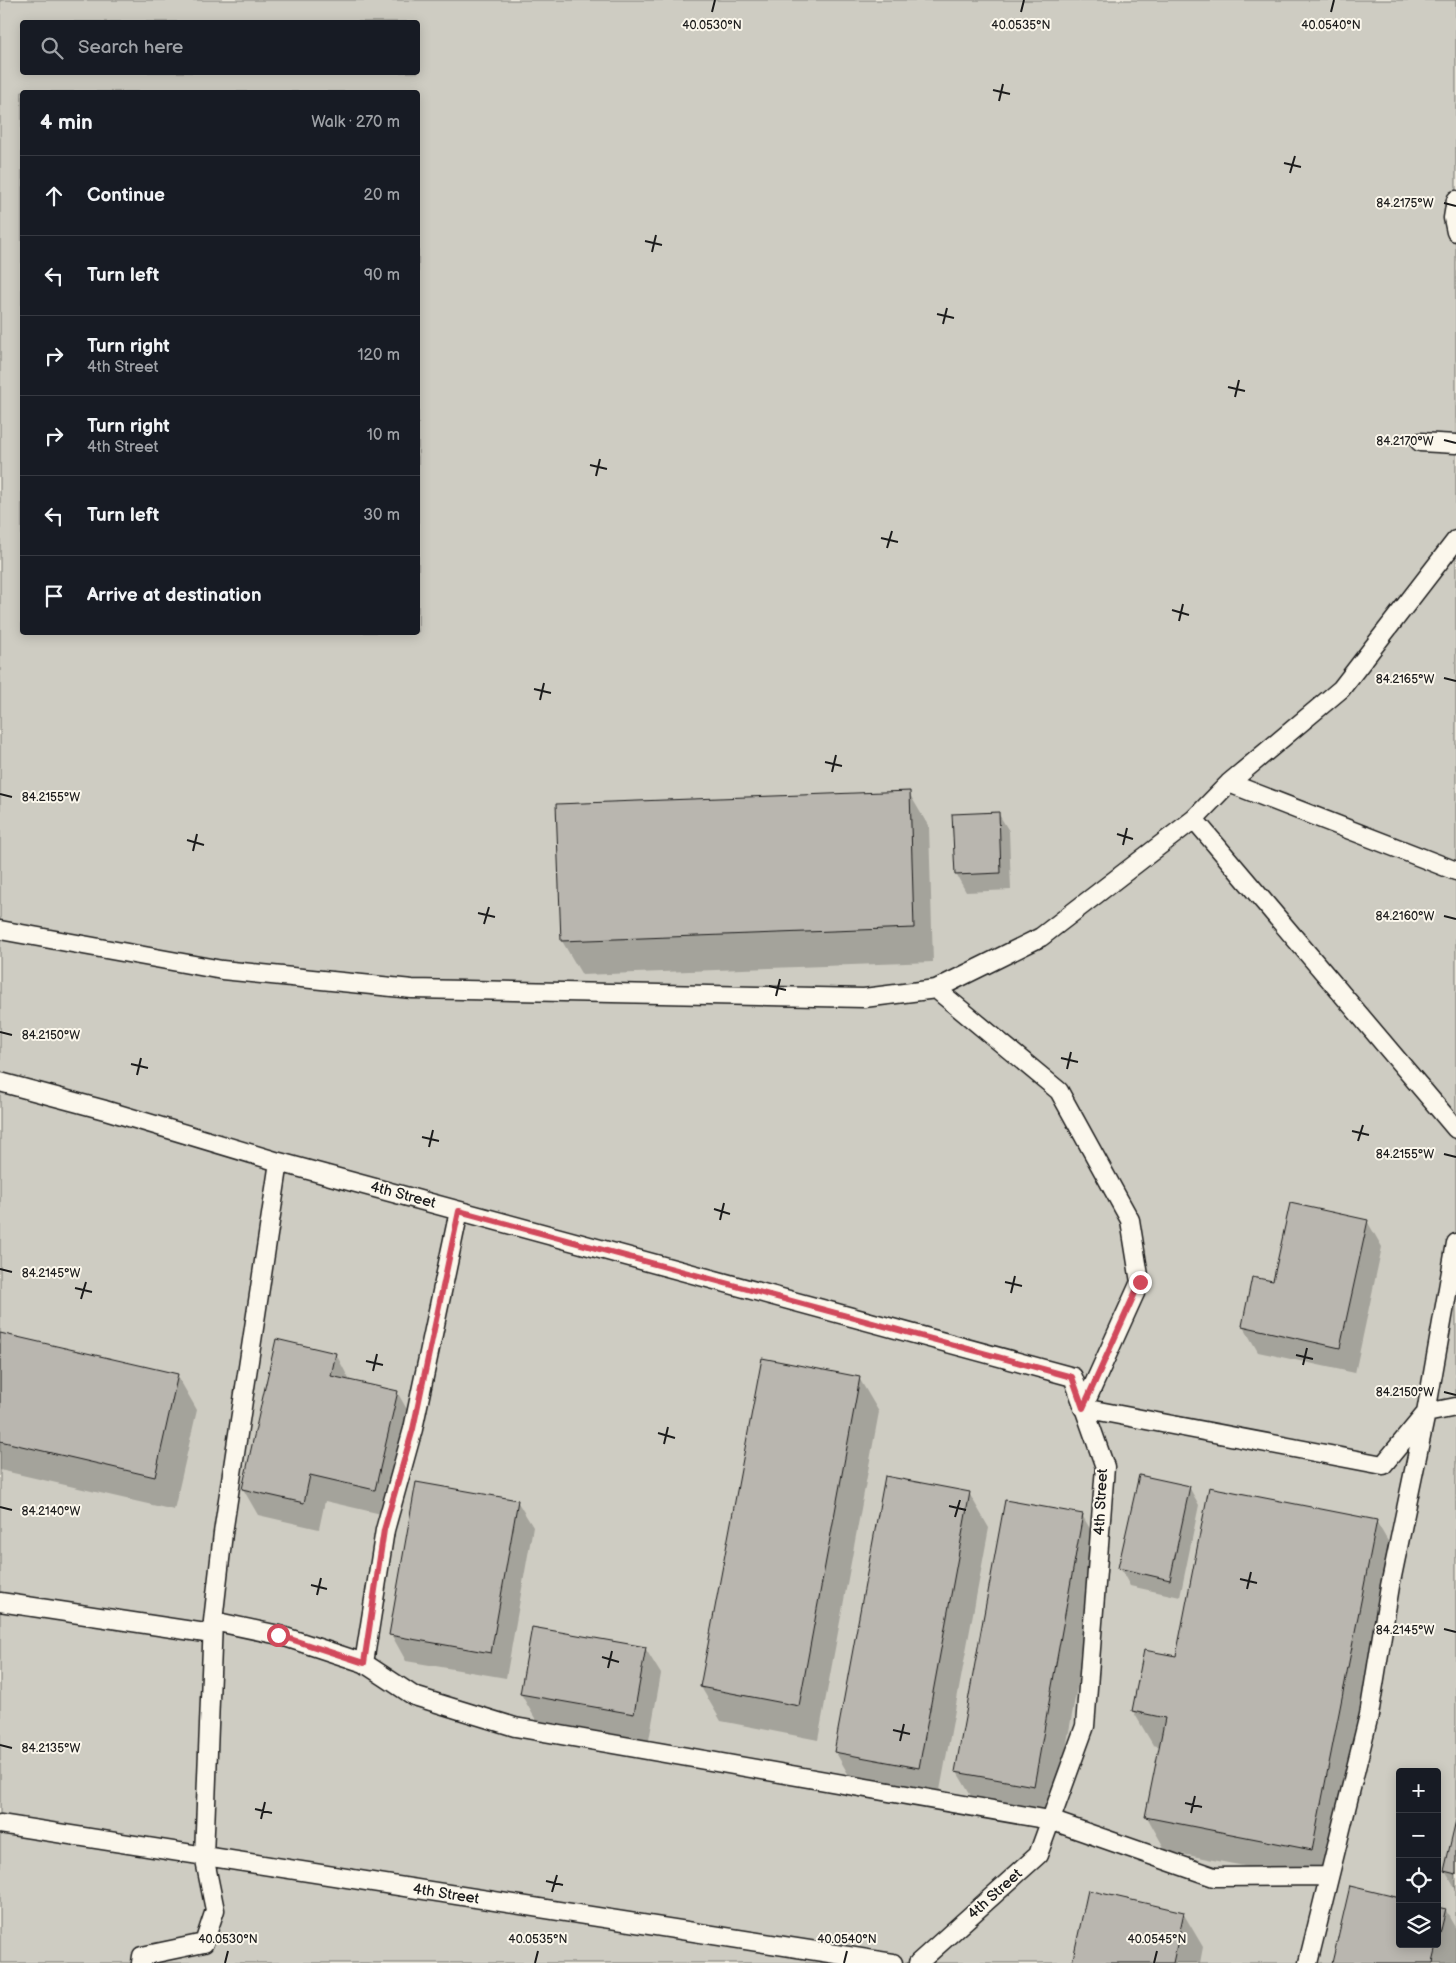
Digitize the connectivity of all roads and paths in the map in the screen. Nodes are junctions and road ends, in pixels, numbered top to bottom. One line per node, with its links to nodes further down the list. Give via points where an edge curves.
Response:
1 (1456, 200): 2 (lane, via 1453,218)
2 (1456, 232)
3 (1420, 442): 4 (lane)
4 (1456, 444)
5 (1456, 540): 6 (lane, via 1341,689)
6 (1229, 783): 7 (lane); 8 (lane)
7 (1194, 819): 10 (lane, via 1041,937); 12 (lane)
8 (1456, 871)
9 (0, 930): 10 (lane, via 222,970 412,989 864,998)
10 (936, 989): 17 (lane, via 1058,1090 1130,1220 1140,1282)
11 (0, 1082): 13 (lane, 4th Street)
12 (1456, 1129)
13 (279, 1162): 14 (lane, 4th Street); 20 (lane, via 223,1533)
14 (459, 1211): 17 (lane, 4th Street, via 1072,1377); 21 (lane, via 413,1429 384,1530)
15 (1456, 1243): 18 (lane)
16 (1456, 1407): 18 (lane)
17 (1083, 1408): 18 (lane, via 1383,1465); 22 (lane, 4th Street, via 1105,1467 1086,1716)
18 (1426, 1413): 25 (lane, via 1390,1586 1369,1715)
19 (0, 1602): 20 (lane)
20 (212, 1627): 21 (lane, via 278,1635); 24 (lane)
21 (364, 1663): 22 (lane, via 414,1696 516,1727)
22 (1050, 1820): 25 (lane, via 1214,1877); 28 (lane, 4th Street, via 1038,1856)
23 (0, 1824): 24 (lane, 4th Street)
24 (204, 1856): 26 (lane, via 216,1910 204,1943 142,1956); 27 (lane, 4th Street)
25 (1329, 1876): 29 (lane)
26 (141, 1963)
27 (893, 1963)
28 (918, 1963)
29 (1308, 1963)

